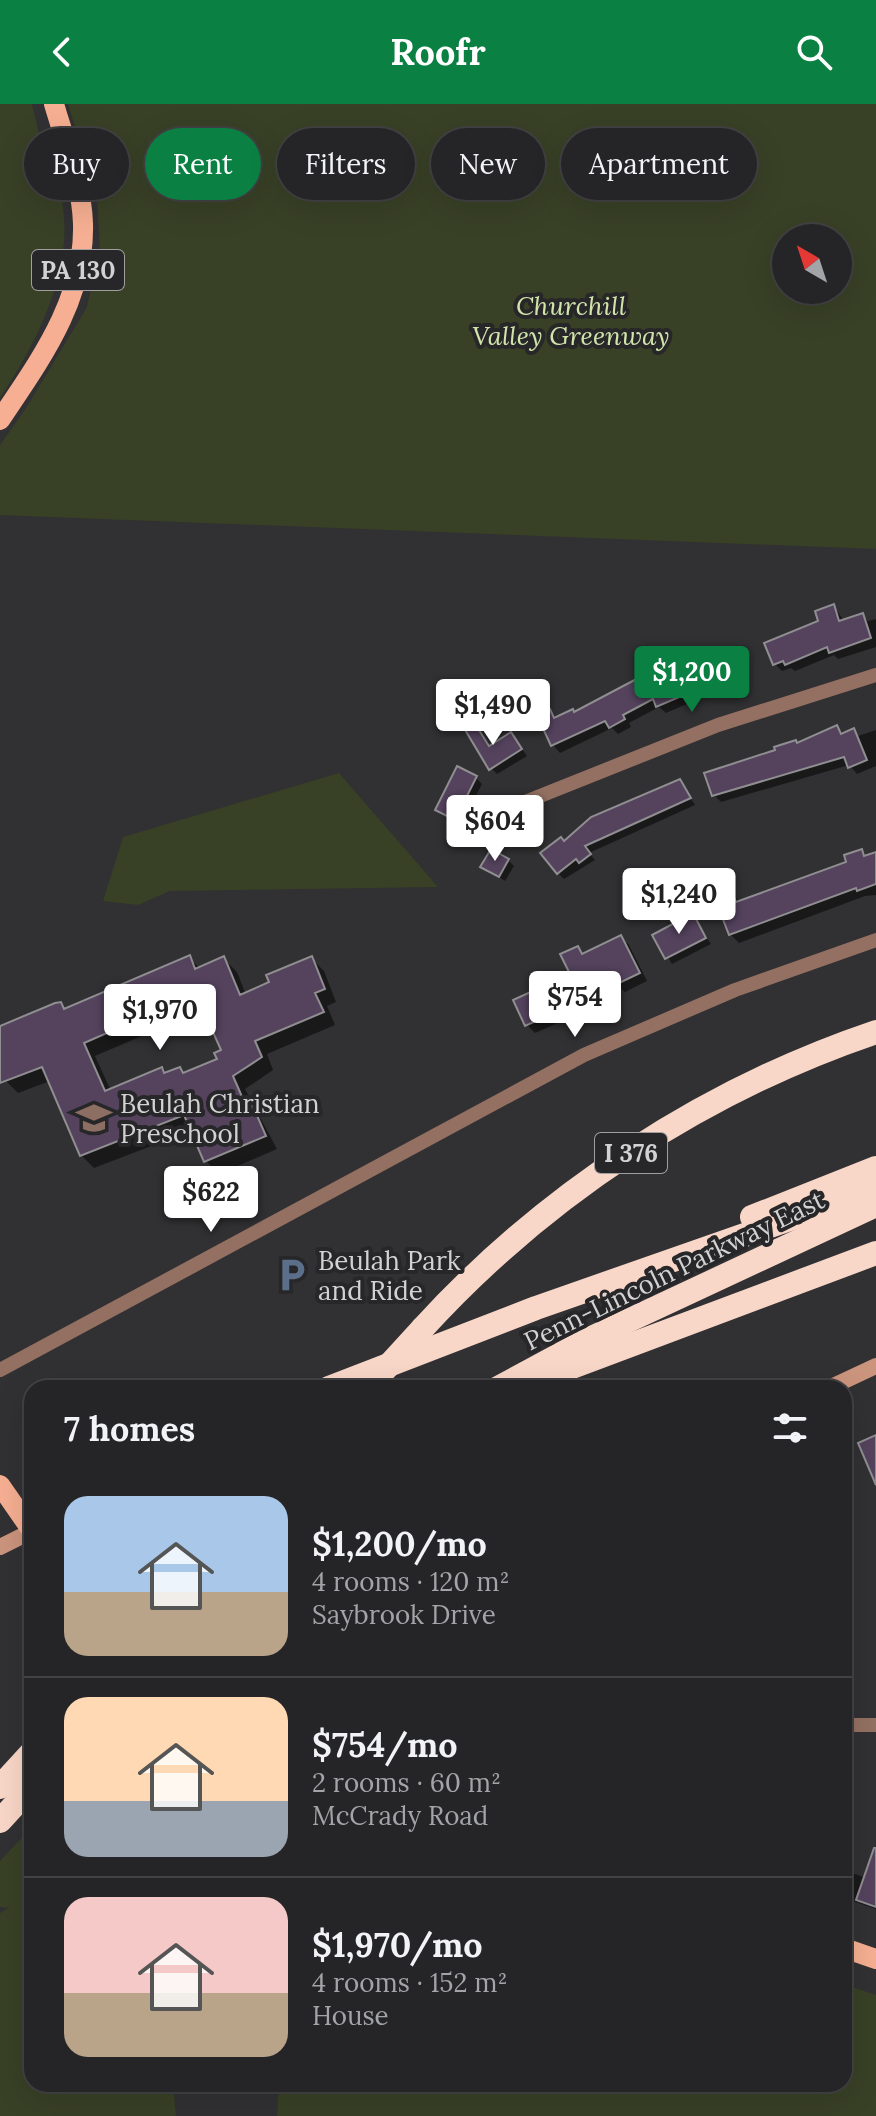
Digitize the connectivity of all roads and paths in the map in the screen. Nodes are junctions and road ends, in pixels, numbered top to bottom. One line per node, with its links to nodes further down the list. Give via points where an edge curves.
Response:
1 (54, 104): 2 (main road, PA 130, via 83,222 79,264 62,322)
2 (0, 420)
3 (876, 675): 4 (street, via 718,725)
4 (525, 802)
5 (876, 940): 13 (street, via 735,990 584,1055)
6 (876, 1032): 15 (highway, I 376, bridge, via 755,1082 620,1159 513,1240)
7 (876, 1168): 11 (highway)
8 (876, 1189): 11 (highway)
9 (876, 1205): 16 (highway, Penn-Lincoln Parkway East)
10 (876, 1253): 17 (highway)
11 (536, 1308): 14 (highway)
12 (876, 1366): 18 (street)
13 (0, 1370)
14 (350, 1380)
15 (375, 1380)
16 (513, 1380)
17 (536, 1380)
18 (846, 1380)
19 (0, 1485): 20 (main road)
20 (24, 1520)
21 (24, 1535): 22 (street)
22 (0, 1547)
23 (852, 1725): 24 (street)
24 (876, 1725)
25 (24, 1761): 26 (highway)
26 (0, 1787)
27 (24, 1795): 28 (highway)
28 (0, 1821)
29 (852, 1951): 30 (main road)
30 (876, 1959)

